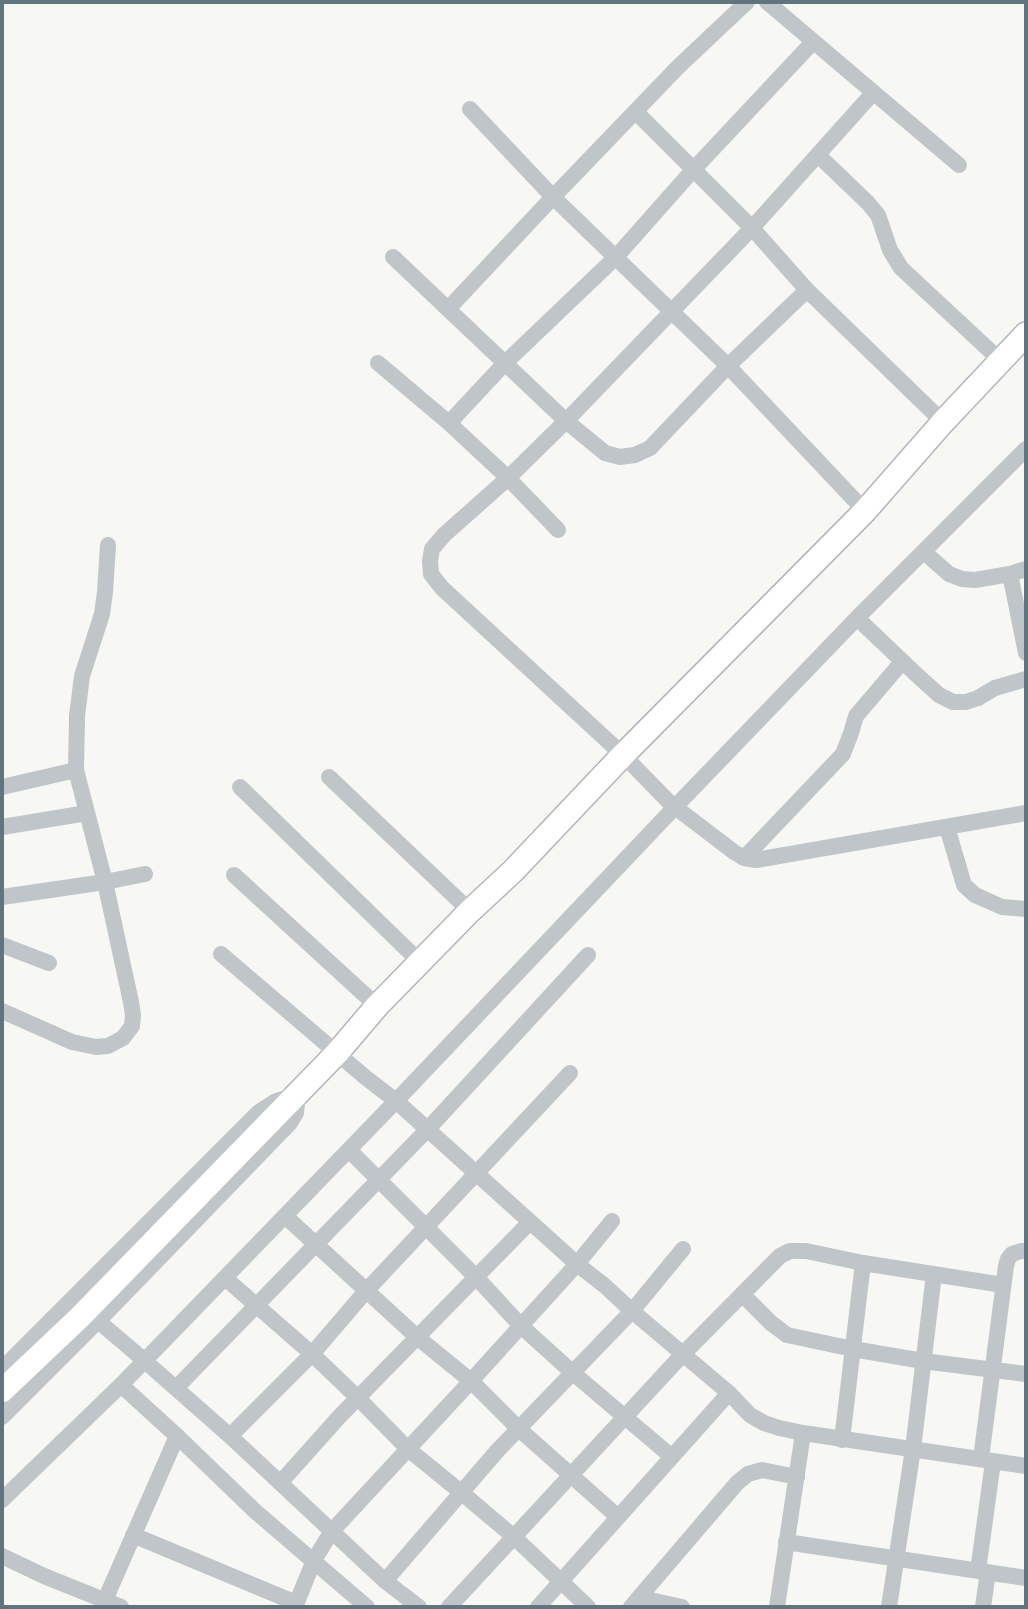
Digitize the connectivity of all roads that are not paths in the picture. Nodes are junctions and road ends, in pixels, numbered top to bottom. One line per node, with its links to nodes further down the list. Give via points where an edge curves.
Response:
1 (747, 2): 6 (street)
2 (767, 2): 3 (street)
3 (813, 41): 4 (street); 9 (street)
4 (873, 93): 7 (street); 8 (street)
5 (470, 109): 10 (street)
6 (636, 112): 9 (street); 10 (street)
7 (818, 155): 11 (street); 18 (street, via 878,215 901,268)
8 (959, 166)
9 (693, 170): 11 (street); 13 (street)
10 (553, 197): 13 (street); 15 (street)
11 (752, 228): 14 (street); 16 (street)
12 (393, 257): 15 (street)
13 (616, 257): 16 (street); 20 (street)
14 (807, 290): 21 (street); 23 (street)
15 (448, 309): 20 (street)
16 (672, 311): 21 (street); 22 (street)
17 (1026, 334): 18 (street)
18 (1001, 360): 23 (street)
19 (378, 363): 24 (street)
20 (505, 363): 22 (street); 24 (street)
21 (728, 366): 22 (street, via 650,448 635,455 605,453); 27 (street)
22 (566, 421): 26 (street)
23 (943, 422): 27 (street)
24 (449, 423): 26 (street)
25 (1026, 449): 30 (street)
26 (508, 478): 28 (street); 36 (street, via 444,535 432,550 431,574)
27 (865, 511): 36 (street)
28 (558, 530)
29 (108, 545): 37 (street, via 102,614 82,676)
30 (924, 552): 31 (street, via 962,579); 32 (street)
31 (1018, 572): 33 (street)
32 (858, 618): 34 (street); 41 (street)
33 (1026, 653)
34 (902, 662): 35 (street, via 953,702 966,702); 46 (street, via 856,716 843,754)
35 (1026, 679)
36 (623, 755): 41 (street); 52 (street)
37 (76, 770): 39 (street); 42 (street)
38 (329, 777): 52 (street)
39 (2, 787)
40 (240, 788): 57 (street)
41 (673, 805): 46 (street); 63 (street)
42 (88, 813): 44 (street); 49 (street)
43 (1026, 813): 45 (street)
44 (2, 827)
45 (947, 827): 46 (street, via 757,860); 51 (street, via 964,885 1002,907)
46 (744, 858)
47 (145, 873): 49 (street)
48 (234, 875): 58 (street)
49 (105, 882): 50 (street); 59 (street, via 133,1015 123,1038 96,1047 72,1042)
50 (2, 897)
51 (1026, 909)
52 (470, 911): 57 (street)
53 (2, 945): 56 (street)
54 (221, 954): 60 (street)
55 (588, 955): 64 (street)
56 (49, 962)
57 (421, 963): 58 (street)
58 (377, 1006): 60 (street)
59 (2, 1011)
60 (337, 1054): 62 (street); 63 (street)
61 (570, 1073): 66 (street)
62 (298, 1094): 85 (street, via 290,1123); 93 (street, via 259,1112); 100 (street)
63 (393, 1099): 64 (street); 65 (street)
64 (427, 1130): 66 (street); 67 (street)
65 (349, 1150): 67 (street); 68 (street)
66 (476, 1174): 70 (street); 71 (street)
67 (379, 1180): 71 (street); 72 (street)
68 (285, 1216): 72 (street); 79 (street)
69 (612, 1221): 76 (street)
70 (530, 1222): 76 (street); 78 (street)
71 (426, 1227): 78 (street); 81 (street)
72 (316, 1245): 81 (street); 83 (street)
73 (683, 1249): 84 (street)
74 (1026, 1251): 80 (street, via 1008,1259)
75 (863, 1263): 77 (street); 82 (street, via 790,1251); 88 (street)
76 (577, 1265): 84 (street); 86 (street)
77 (934, 1274): 80 (street); 92 (street)
78 (475, 1277): 86 (street); 87 (street)
79 (225, 1278): 83 (street); 91 (street)
80 (1003, 1285): 94 (street)
81 (366, 1291): 87 (street); 89 (street)
82 (742, 1294): 88 (street, via 787,1335); 90 (street)
83 (257, 1306): 89 (street); 99 (street)
84 (632, 1311): 90 (street); 95 (street)
85 (98, 1321): 91 (street); 104 (street)
86 (521, 1326): 95 (street); 97 (street)
87 (417, 1337): 97 (street); 102 (street)
88 (853, 1349): 92 (street); 109 (street)
89 (312, 1354): 102 (street); 108 (street)
90 (683, 1354): 101 (street); 103 (street)
91 (141, 1358): 98 (street); 99 (street)
92 (923, 1361): 94 (street); 111 (street)
93 (2, 1369)
94 (994, 1370): 96 (street); 113 (street)
95 (573, 1373): 103 (street); 105 (street)
96 (1026, 1374)
97 (471, 1381): 105 (street); 110 (street)
98 (121, 1385): 107 (street); 119 (street)
99 (176, 1388): 108 (street)
100 (2, 1391)
101 (729, 1393): 106 (street, via 764,1423); 112 (street)
102 (358, 1398): 110 (street); 117 (street)
103 (625, 1416): 112 (street); 115 (street)
104 (2, 1417)
105 (519, 1429): 115 (street); 118 (street)
106 (803, 1433): 109 (street); 116 (street)
107 (177, 1436): 122 (street); 126 (street, via 256,1512)
108 (229, 1436): 117 (street)
109 (842, 1440): 111 (street)
110 (408, 1449): 118 (street); 121 (street)
111 (912, 1449): 113 (street); 127 (street)
112 (672, 1457): 120 (street)
113 (987, 1460): 114 (street); 128 (street)
114 (1026, 1466)
115 (571, 1475): 120 (street); 123 (street)
116 (797, 1477): 124 (street); 132 (street, via 762,1471 748,1474)
117 (280, 1483): 121 (street)
118 (462, 1493): 123 (street); 130 (street)
119 (2, 1500)
120 (618, 1517): 131 (street)
121 (330, 1534): 126 (street); 130 (street)
122 (133, 1535): 133 (street); 134 (street)
123 (514, 1537): 131 (street); 138 (street)
124 (786, 1542): 127 (street); 142 (street)
125 (2, 1556): 133 (street)
126 (316, 1556): 134 (street); 136 (street)
127 (896, 1558): 128 (street); 143 (street)
128 (983, 1571): 129 (street); 144 (street)
129 (1026, 1578)
130 (385, 1581): 137 (street)
131 (561, 1582): 139 (street); 140 (street)
132 (636, 1602): 141 (street)
133 (103, 1604): 135 (street)
134 (295, 1605)
135 (121, 1607)
136 (367, 1607)
137 (419, 1607)
138 (449, 1607)
139 (538, 1607)
140 (588, 1607)
141 (682, 1607)
142 (777, 1607)
143 (889, 1607)
144 (983, 1607)

